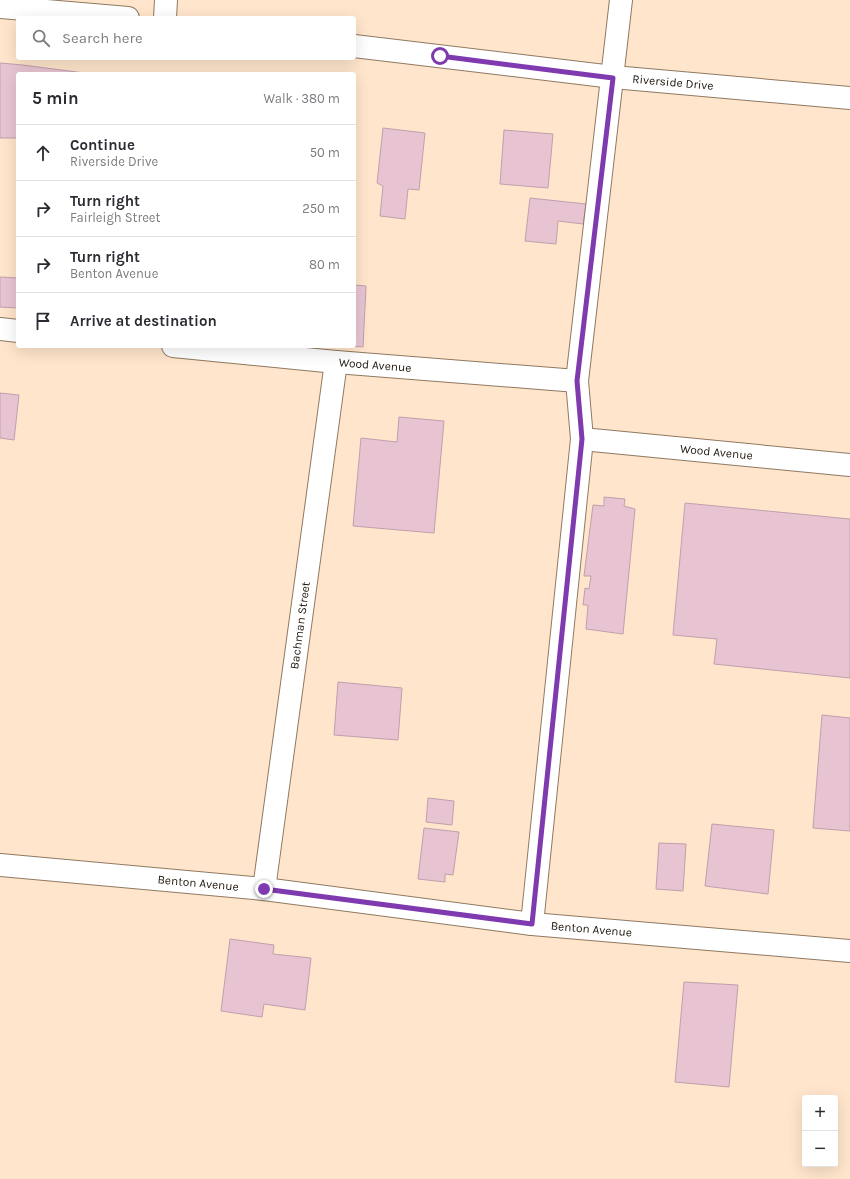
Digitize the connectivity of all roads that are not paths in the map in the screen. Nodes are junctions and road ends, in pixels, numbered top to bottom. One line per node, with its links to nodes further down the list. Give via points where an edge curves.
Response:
1 (166, 0): 5 (street)
2 (621, 0): 7 (street)
3 (0, 7): 4 (street)
4 (105, 16)
5 (165, 16)
6 (356, 46): 7 (street, Riverside Drive)
7 (613, 78): 8 (street, Riverside Drive); 13 (street)
8 (850, 98)
9 (0, 329): 10 (street)
10 (16, 331)
11 (193, 348): 12 (street, Wood Avenue)
12 (336, 362): 13 (street, Wood Avenue); 17 (street, Bachman Street)
13 (577, 381): 14 (street)
14 (582, 439): 15 (street, Wood Avenue); 18 (street)
15 (850, 465)
16 (0, 865): 17 (street, Benton Avenue)
17 (264, 889): 18 (street, Benton Avenue)
18 (532, 924): 19 (street, Benton Avenue)
19 (850, 951)

